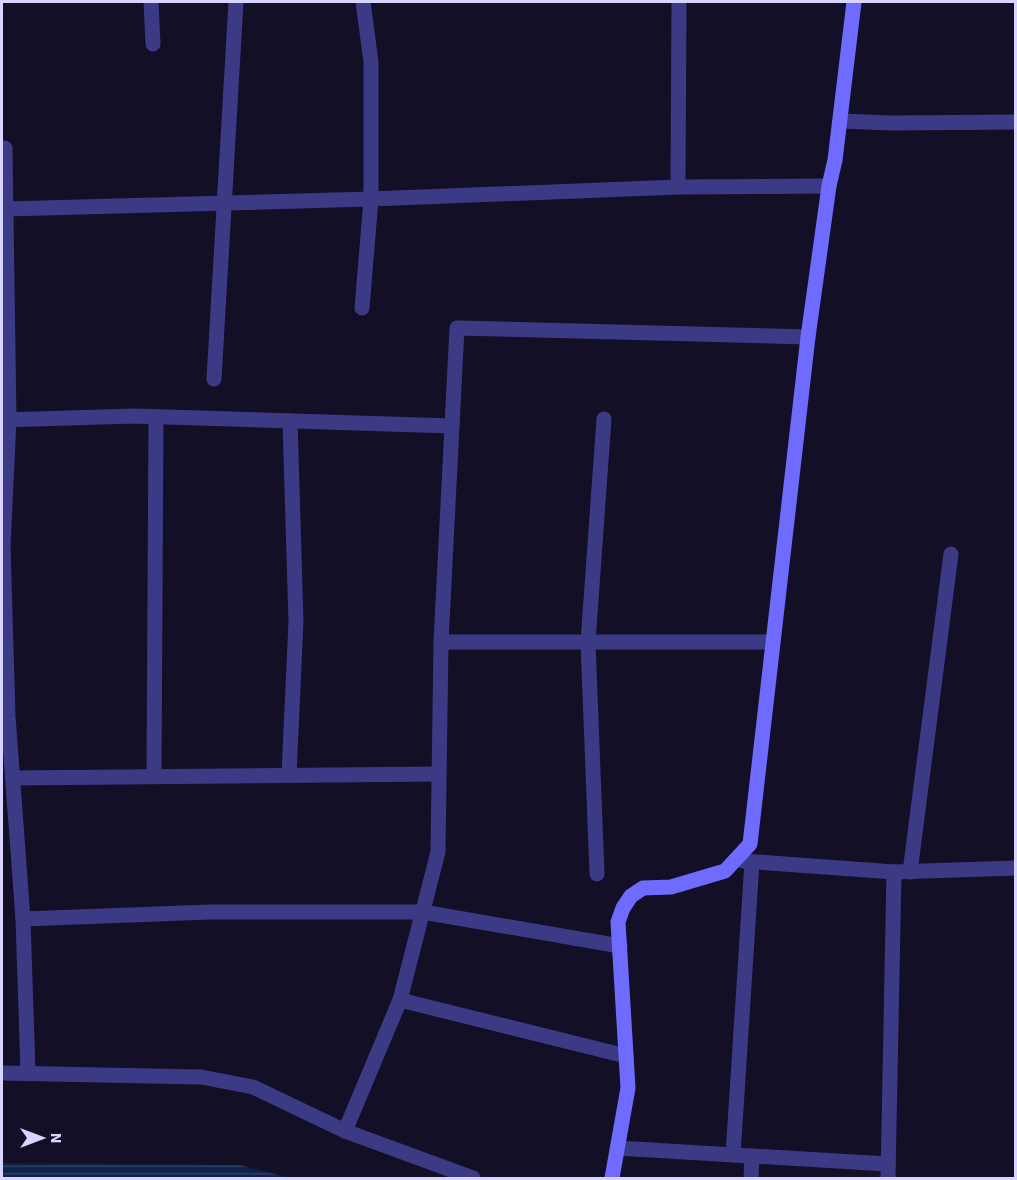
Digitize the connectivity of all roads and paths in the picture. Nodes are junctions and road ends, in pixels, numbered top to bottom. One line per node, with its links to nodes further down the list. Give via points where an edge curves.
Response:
1 (151, 2): 6 (street)
2 (236, 2): 13 (street)
3 (363, 2): 12 (street, via 371,62)
4 (679, 2): 11 (street)
5 (854, 2): 7 (main road)
6 (153, 44)
7 (840, 120): 8 (street); 10 (main road)
8 (1016, 122)
9 (2, 148): 14 (street)
10 (829, 186): 11 (street); 16 (main road)
11 (678, 187): 12 (street)
12 (371, 199): 13 (street); 15 (street)
13 (224, 203): 14 (street); 17 (street)
14 (6, 209): 20 (street)
15 (362, 308)
16 (808, 337): 22 (street, via 457,328); 26 (main road)
17 (214, 379)
18 (156, 417): 20 (street); 21 (street); 30 (street)
19 (604, 419): 25 (street)
20 (5, 420): 27 (street)
21 (290, 421): 22 (street); 28 (street, via 296,622)
22 (452, 426): 24 (street)
23 (951, 554): 36 (street)
24 (441, 642): 25 (street); 29 (street)
25 (588, 642): 26 (street); 37 (street)
26 (773, 642): 32 (main road, via 750,844)
27 (5, 716): 31 (street)
28 (289, 774): 29 (street); 30 (street)
29 (439, 774): 38 (street, via 438,852)
30 (154, 776): 31 (street)
31 (12, 778): 39 (street)
32 (735, 860): 33 (street); 40 (main road, via 725,871 671,886 643,888 631,896 618,922)
33 (752, 862): 35 (street); 47 (street)
34 (1016, 868): 36 (street)
35 (894, 872): 36 (street); 49 (street)
36 (910, 872)
37 (597, 874)
38 (423, 912): 39 (street, via 210,912); 40 (street); 41 (street)
39 (23, 919): 44 (street)
40 (620, 946): 42 (main road)
41 (400, 1000): 42 (street); 45 (street)
42 (626, 1056): 46 (main road, via 628,1088)
43 (2, 1072): 44 (street)
44 (28, 1073): 45 (street, via 201,1077 253,1087)
45 (345, 1131): 50 (street)
46 (617, 1148): 47 (street); 52 (main road)
47 (733, 1155): 48 (street)
48 (752, 1156): 49 (street); 53 (street)
49 (888, 1171)
50 (450, 1174): 51 (street)
51 (473, 1179)
52 (612, 1179)
53 (751, 1179)

